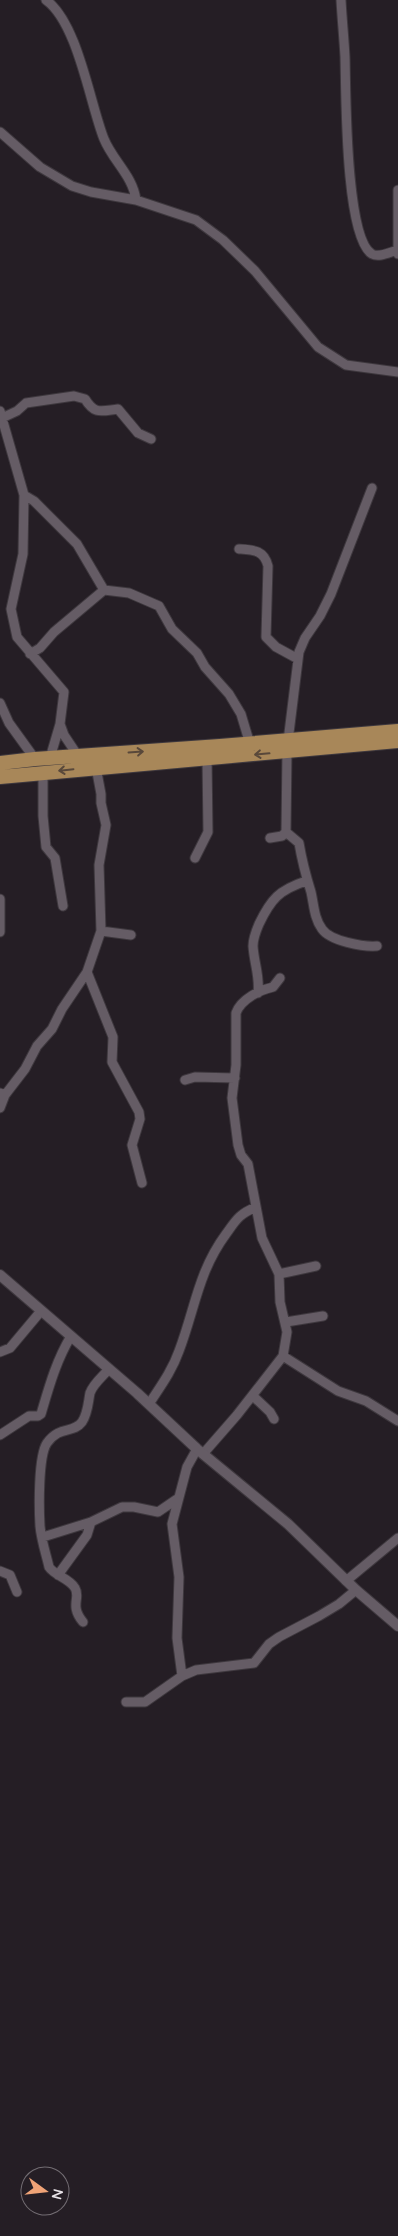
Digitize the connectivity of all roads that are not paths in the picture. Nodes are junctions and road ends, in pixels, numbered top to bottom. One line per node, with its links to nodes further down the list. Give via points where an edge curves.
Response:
1 (46, 0): 5 (street, via 71,38 104,139 133,186)
2 (341, 0): 6 (street, via 350,178 358,229 372,254)
3 (0, 132): 5 (street, via 40,167 72,186)
4 (398, 190): 6 (street)
5 (136, 200): 7 (street, via 196,220 223,240 255,271 313,342 338,360 357,367)
6 (398, 252)
7 (398, 372)
8 (1, 415): 9 (street, via 18,411 26,403 74,396 85,399 98,412 118,409 138,433); 11 (street)
9 (151, 439)
10 (372, 488): 15 (street, via 331,594 305,638)
11 (24, 495): 13 (street, via 77,544); 14 (street, via 23,554 11,609 14,629)
12 (239, 548): 15 (street, via 256,550 266,558 266,637 276,647)
13 (104, 590): 14 (street); 20 (street, via 129,593 159,606 172,629 197,653 229,694 241,714)
14 (30, 654): 17 (street, via 64,692)
15 (298, 659): 21 (street)
16 (0, 703): 25 (street)
17 (60, 724): 22 (street); 23 (street)
18 (398, 731): 21 (highway)
19 (398, 741): 21 (highway)
20 (250, 744): 21 (highway); 22 (highway, one-way to 20)
21 (288, 746): 24 (highway, one-way to 24); 30 (street)
22 (78, 756): 23 (highway)
23 (50, 758): 25 (highway)
24 (206, 758): 27 (highway); 32 (street, via 208,832)
25 (35, 759): 26 (highway)
26 (0, 764)
27 (96, 767): 28 (highway, one-way to 28); 36 (street, via 106,825 99,865)
28 (44, 772): 29 (highway); 35 (street, via 46,847 55,858)
29 (0, 777)
30 (286, 832): 31 (street, via 284,836); 33 (street, via 300,843)
31 (270, 838)
32 (194, 858)
33 (306, 881): 39 (street, via 314,910 325,932 344,941); 42 (street, via 290,886 269,903 255,933 253,945 260,982)
34 (0, 898): 37 (street)
35 (63, 906)
36 (101, 931): 38 (street); 40 (street)
37 (0, 932)
38 (131, 935)
39 (377, 946)
40 (88, 972): 45 (street, via 25,1069); 47 (street, via 113,1037 112,1062 139,1112 132,1145)
41 (280, 978): 42 (street, via 273,987)
42 (258, 993): 43 (street, via 239,1006 236,1013)
43 (235, 1078): 44 (street, via 195,1077); 48 (street, via 232,1098 238,1145 248,1164)
44 (185, 1080)
45 (3, 1094): 46 (street)
46 (0, 1108)
47 (142, 1183)
48 (256, 1206): 50 (street, via 262,1238); 60 (street, via 238,1216 217,1245 202,1277 170,1373)
49 (316, 1266): 50 (street)
50 (279, 1274): 54 (street, via 280,1302)
51 (0, 1275): 52 (street)
52 (42, 1311): 55 (street); 56 (street, via 10,1348)
53 (323, 1316): 54 (street)
54 (286, 1322): 57 (street)
55 (71, 1336): 58 (street); 63 (street, via 46,1390 40,1415 29,1416)
56 (0, 1352)
57 (282, 1356): 59 (street); 62 (street, via 338,1391 366,1401)
58 (109, 1369): 60 (street); 67 (street, via 91,1391 86,1416 80,1424 58,1432 46,1445 39,1496)
59 (253, 1396): 61 (street); 64 (street)
60 (149, 1404): 64 (street)
61 (274, 1419)
62 (398, 1421)
63 (0, 1436)
64 (200, 1451): 65 (street, via 186,1467); 71 (street, via 288,1524)
65 (177, 1499): 66 (street, via 158,1512 122,1507); 76 (street, via 172,1524 179,1577 177,1638)
66 (91, 1522): 67 (street); 70 (street, via 87,1535)
67 (43, 1537): 70 (street, via 49,1567)
68 (398, 1538): 71 (street)
69 (0, 1571): 73 (street, via 10,1575)
70 (58, 1575): 74 (street, via 74,1587 75,1608)
71 (346, 1581): 72 (street)
72 (356, 1590): 75 (street); 76 (street, via 339,1604 269,1644 254,1663 206,1667)
73 (17, 1592)
74 (83, 1622)
75 (398, 1626)
76 (182, 1676): 77 (street, via 146,1702)
77 (126, 1702)

